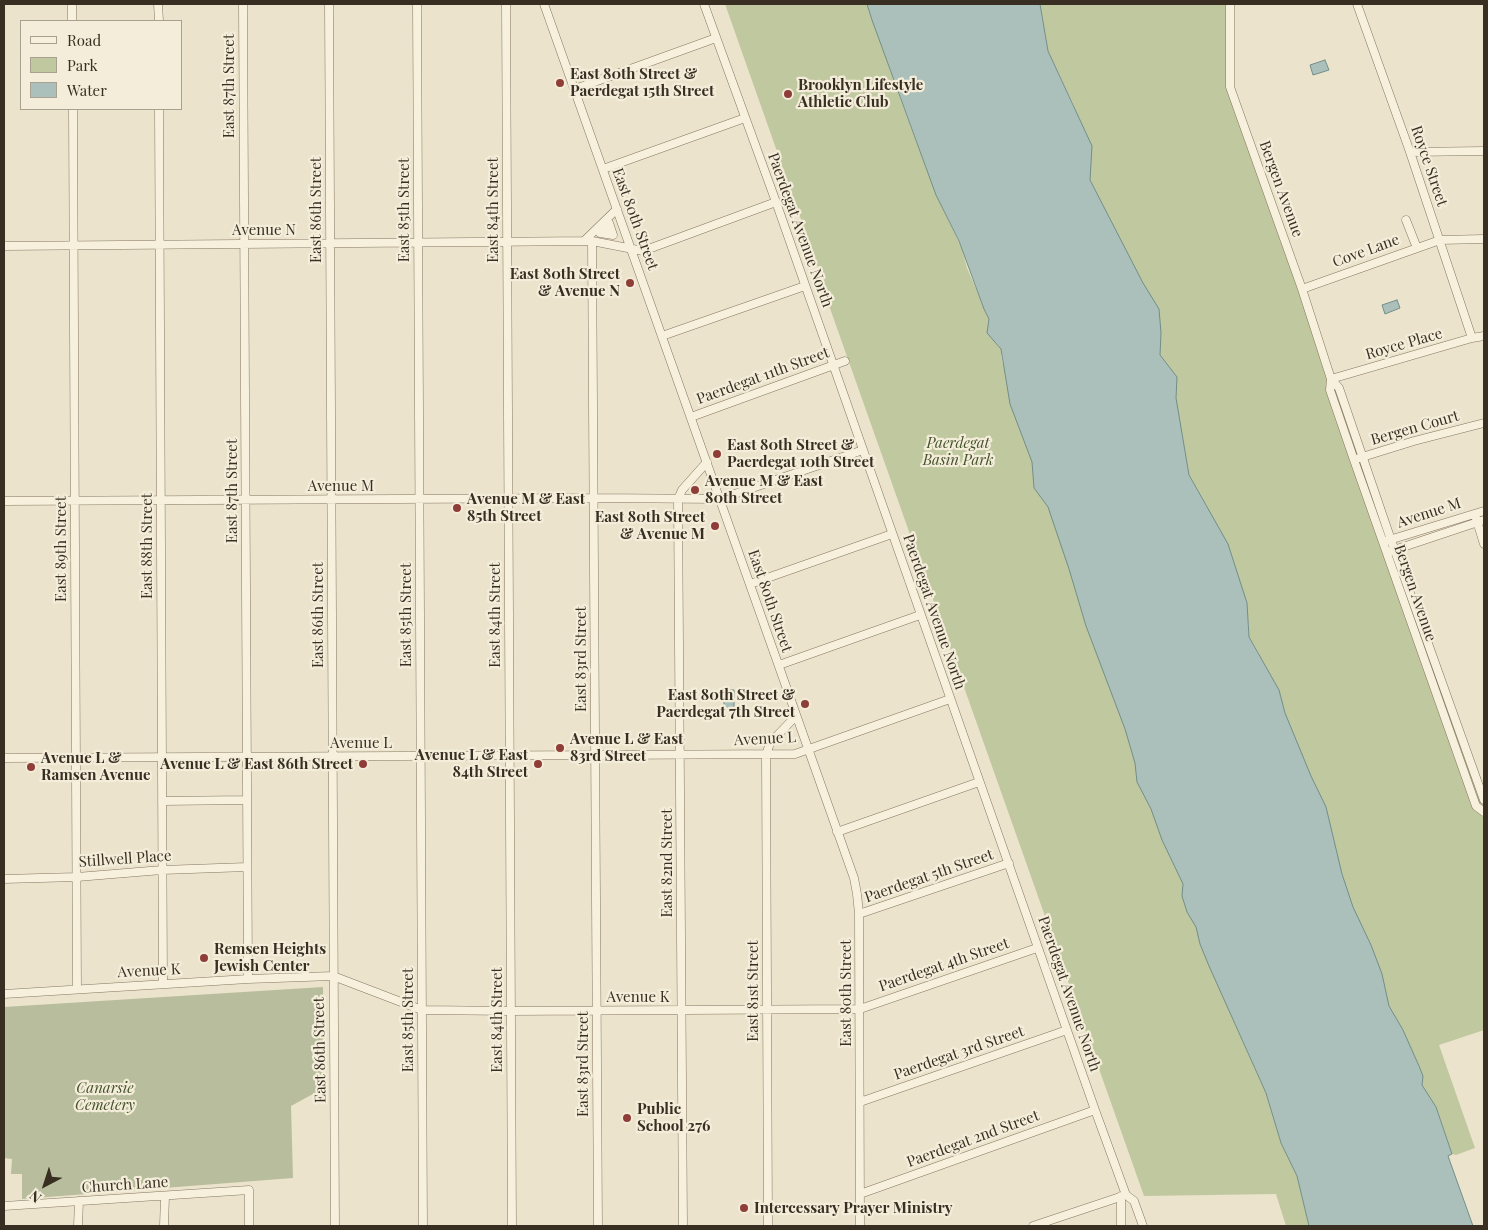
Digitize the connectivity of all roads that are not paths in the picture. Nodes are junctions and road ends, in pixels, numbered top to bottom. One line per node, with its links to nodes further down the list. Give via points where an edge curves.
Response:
1 (72, 4): 11 (street)
2 (158, 4): 12 (street)
3 (243, 4): 30 (street, East 87th Street)
4 (329, 4): 28 (street, East 86th Street)
5 (417, 4): 29 (street, East 85th Street)
6 (506, 4): 27 (street, East 84th Street)
7 (544, 4): 14 (street, East 80th Street)
8 (704, 4): 13 (street, Paerdegat Avenue North)
9 (1230, 4): 37 (street, Bergen Avenue, via 1230,87)
10 (1357, 4): 19 (street, Royce Street)
11 (72, 20)
12 (159, 20)
13 (716, 38): 14 (street); 17 (street, Paerdegat Avenue North)
14 (575, 88): 20 (street, East 80th Street)
15 (73, 110): 33 (street, East 89th Street)
16 (159, 110): 31 (street, East 88th Street)
17 (745, 118): 20 (street); 21 (street, Paerdegat Avenue North)
18 (1484, 151): 19 (street)
19 (1410, 152): 25 (street, Royce Street)
20 (603, 170): 22 (street, East 80th Street)
21 (776, 202): 34 (street, Avenue N, via 643,251); 36 (street, Paerdegat Avenue North)
22 (617, 209): 26 (street); 34 (street, East 80th Street)
23 (1406, 220): 35 (street)
24 (1484, 239): 25 (street)
25 (1440, 240): 35 (street, Cove Lane); 40 (street, Royce Street)
26 (588, 241): 27 (street, Avenue N); 34 (street, Avenue N); 50 (street, East 83rd Street)
27 (507, 242): 29 (street, Avenue N); 52 (street, East 84th Street)
28 (330, 243): 29 (street, Avenue N); 30 (street, Avenue N); 57 (street, East 86th Street)
29 (418, 243): 51 (street, East 85th Street)
30 (244, 244): 31 (street, Avenue N); 56 (street, East 87th Street)
31 (159, 245): 33 (street, Avenue N); 55 (street, East 88th Street)
32 (4, 246): 33 (street, Avenue N)
33 (73, 246): 59 (street, East 89th Street)
34 (631, 248): 38 (street, East 80th Street)
35 (1417, 248): 37 (street, Cove Lane)
36 (805, 286): 38 (street); 42 (street, Paerdegat Avenue North)
37 (1302, 289): 43 (street, Bergen Avenue)
38 (662, 336): 44 (street, East 80th Street)
39 (1484, 336): 40 (street, Royce Place)
40 (1472, 338): 43 (street, Royce Place)
41 (845, 361): 42 (street, Paerdegat 11th Street)
42 (833, 365): 44 (street, Paerdegat 11th Street); 46 (street, Paerdegat Avenue North)
43 (1331, 379): 47 (street, Bergen Avenue, via 1339,388); 48 (street, Bergen Avenue, via 1330,390)
44 (691, 417): 49 (street, East 80th Street)
45 (1484, 423): 47 (street, Bergen Court)
46 (863, 450): 54 (street, Avenue M); 62 (street, Paerdegat Avenue North)
47 (1362, 457): 48 (street, Bergen Court); 63 (street, Bergen Avenue)
48 (1354, 460): 63 (street, Bergen Avenue)
49 (707, 462): 53 (street); 54 (street, East 80th Street)
50 (594, 498): 52 (street, Avenue M); 53 (street, Avenue M); 72 (street, East 83rd Street)
51 (420, 499): 52 (street, Avenue M); 57 (street, Avenue M); 75 (street, East 85th Street)
52 (508, 499): 76 (street, East 84th Street)
53 (678, 499): 54 (street, Avenue M); 73 (street, East 82nd Street)
54 (720, 499): 66 (street, East 80th Street)
55 (160, 500): 56 (street, Avenue M); 59 (street, Avenue M); 78 (street, East 88th Street)
56 (246, 500): 57 (street, Avenue M); 79 (street, East 87th Street)
57 (331, 500): 80 (street, East 86th Street)
58 (4, 501): 59 (street, Avenue M)
59 (75, 501): 77 (street, East 89th Street)
60 (1484, 511): 61 (street, Avenue M)
61 (1479, 518): 63 (street, Avenue M); 64 (street); 65 (street, Avenue M)
62 (892, 534): 66 (street); 67 (street, Paerdegat Avenue North)
63 (1387, 541): 65 (street, Bergen Avenue)
64 (1484, 544)
65 (1390, 551): 84 (street, Bergen Avenue); 86 (street, Bergen Avenue, via 1476,806)
66 (750, 584): 68 (street, East 80th Street)
67 (920, 615): 68 (street); 69 (street, Paerdegat Avenue North)
68 (779, 666): 70 (street, East 80th Street)
69 (950, 698): 71 (street, Avenue L); 82 (street, Paerdegat Avenue North)
70 (796, 716): 71 (street, East 80th Street); 74 (street, via 770,743)
71 (808, 749): 74 (street, Avenue L, via 794,754); 87 (street, East 80th Street)
72 (595, 755): 73 (street, Avenue L); 76 (street, Avenue L); 105 (street, East 83rd Street)
73 (680, 755): 74 (street, Avenue L); 102 (street, East 82nd Street)
74 (766, 755): 103 (street, East 81st Street)
75 (421, 756): 76 (street, Avenue L); 80 (street, Avenue L); 101 (street, East 85th Street)
76 (510, 756): 104 (street, East 84th Street)
77 (76, 757): 78 (street, Avenue L); 81 (street, Avenue L); 91 (street, East 89th Street)
78 (162, 757): 79 (street, Avenue L); 85 (street, East 88th Street)
79 (247, 757): 80 (street, Avenue L); 83 (street, East 87th Street)
80 (332, 757): 95 (street, East 86th Street)
81 (4, 758)
82 (979, 782): 87 (street); 88 (street, Paerdegat Avenue North)
83 (247, 800): 85 (street); 89 (street, East 87th Street)
84 (1484, 800)
85 (162, 801): 90 (street, East 88th Street)
86 (1484, 811)
87 (837, 832): 93 (street, East 80th Street, via 854,878)
88 (1008, 864): 93 (street, Paerdegat 5th Street); 94 (street, Paerdegat Avenue North)
89 (248, 867): 90 (street, Stillwell Place); 96 (street, East 87th Street)
90 (162, 870): 91 (street, Stillwell Place); 97 (street, East 88th Street)
91 (77, 876): 92 (street, Stillwell Place); 98 (street, East 89th Street)
92 (4, 879)
93 (859, 914): 100 (street, East 80th Street)
94 (1037, 948): 100 (street, Paerdegat 4th Street); 106 (street, Paerdegat Avenue North)
95 (333, 976): 96 (street, Avenue K); 101 (street, Avenue K); 117 (street, East 86th Street)
96 (248, 979): 97 (street, Avenue K)
97 (163, 984): 98 (street, Avenue K)
98 (77, 989): 99 (street, Avenue K)
99 (4, 994)
100 (860, 1009): 103 (street, Avenue K); 107 (street, East 80th Street)
101 (422, 1010): 104 (street, Avenue K); 118 (street, East 85th Street)
102 (682, 1010): 103 (street, Avenue K); 105 (street, Avenue K); 121 (street, East 82nd Street)
103 (767, 1010): 122 (street, East 81st Street)
104 (511, 1011): 105 (street, Avenue K); 119 (street, East 84th Street)
105 (596, 1011): 120 (street, East 83rd Street)
106 (1067, 1030): 107 (street, Paerdegat 3rd Street); 108 (street, Paerdegat Avenue North)
107 (860, 1102): 109 (street, East 80th Street)
108 (1095, 1110): 109 (street, Paerdegat 2nd Street); 111 (street, Paerdegat Avenue North)
109 (860, 1194): 123 (street, East 80th Street)
110 (164, 1196): 112 (street, Church Lane); 115 (street); 116 (street, Church Lane, via 249,1190)
111 (1124, 1196): 124 (street); 125 (street); 126 (street, Paerdegat Avenue North, via 1134,1201)
112 (78, 1201): 113 (street, Church Lane); 114 (street)
113 (4, 1206)
114 (78, 1226)
115 (164, 1226)
116 (249, 1226)
117 (335, 1226)
118 (423, 1226)
119 (512, 1226)
120 (598, 1226)
121 (683, 1226)
122 (768, 1226)
123 (860, 1226)
124 (1036, 1226)
125 (1122, 1226)
126 (1143, 1226)

